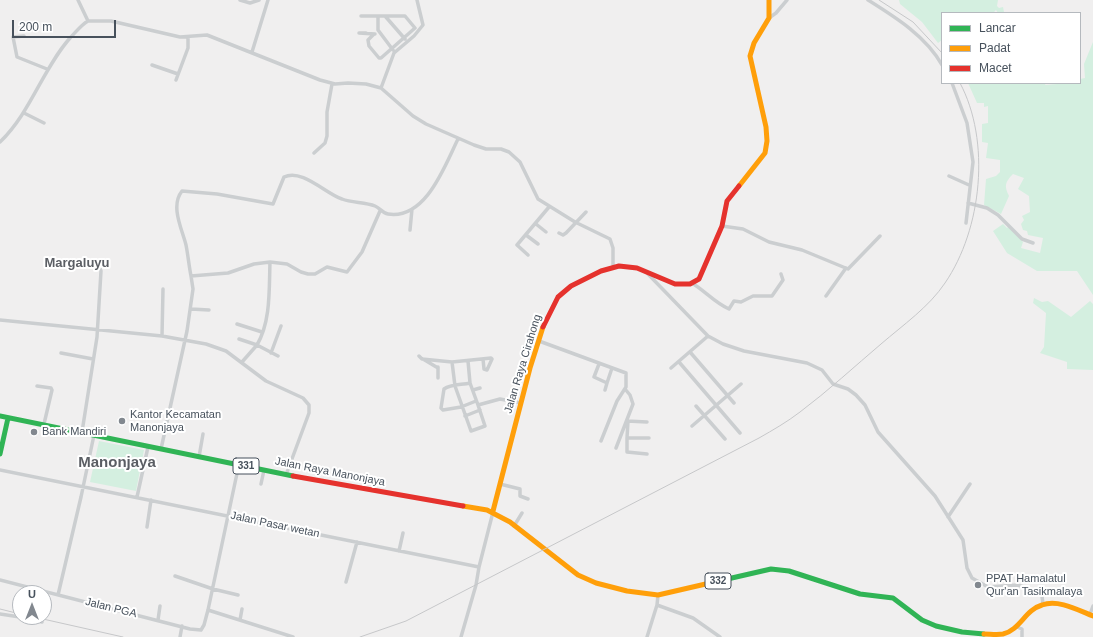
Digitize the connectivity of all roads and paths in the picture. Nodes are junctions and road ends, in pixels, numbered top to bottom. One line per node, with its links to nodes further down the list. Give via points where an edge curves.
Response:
1 (78, 0): 13 (street)
2 (240, 0): 3 (street, via 250,3)
3 (259, 0)
4 (417, 0): 22 (street, via 422,25)
5 (769, 0): 12 (main road)
6 (787, 0): 12 (street)
7 (868, 0): 23 (street, via 903,23 927,44)
8 (266, 1): 21 (street)
9 (361, 16): 10 (street)
10 (378, 16): 11 (street); 16 (street)
11 (385, 16): 19 (street); 19 (street, via 403,16 409,19 415,29)
12 (769, 18): 46 (main road, via 754,43 750,56 766,127 767,148 763,157 730,196)
13 (88, 22): 18 (street, via 111,21); 25 (street, via 63,46)
14 (366, 33): 15 (street, via 359,33)
15 (374, 34): 16 (street); 20 (street, via 368,40 368,44 379,58)
16 (380, 34): 20 (street)
17 (24, 36): 25 (street, via 14,37 17,57)
18 (188, 38): 21 (street, via 207,35); 26 (street, via 188,48)
19 (404, 39): 20 (street)
20 (393, 49): 22 (street)
21 (252, 52): 28 (street)
22 (394, 54): 30 (street)
23 (941, 64)
24 (152, 65): 26 (street)
25 (47, 69): 31 (street)
26 (178, 74): 27 (street)
27 (176, 80)
28 (332, 84): 30 (street, via 356,83); 35 (street, via 327,136)
29 (952, 84): 37 (street, via 968,128 973,164)
30 (381, 88): 33 (street, via 419,120)
31 (24, 113): 32 (street); 34 (street)
32 (44, 123)
33 (458, 139): 39 (street, via 486,149 509,152 520,162 534,194); 40 (street, via 430,195)
34 (0, 142)
35 (314, 153)
36 (948, 176): 37 (street)
37 (969, 185): 38 (street)
38 (968, 203): 44 (street); 52 (street, via 987,208 998,215 1022,239)
39 (549, 207): 43 (street); 45 (street)
40 (412, 209): 41 (street, via 390,214); 47 (street)
41 (380, 211): 55 (street, via 365,246 347,272 327,267 315,274 308,274 287,264); 61 (street, via 375,206 342,200 317,184 289,175 284,177 273,204 223,194 185,190 180,194 178,220)
42 (586, 212): 43 (street)
43 (575, 222): 49 (street, via 564,234); 57 (street, via 610,239 613,248)
44 (966, 223)
45 (536, 224): 48 (street); 50 (street)
46 (722, 226): 58 (street, via 742,229 769,242 802,250); 62 (main road, via 701,276)
47 (410, 230)
48 (546, 232)
49 (559, 232)
50 (526, 235): 53 (street); 54 (street, via 517,246)
51 (880, 236): 58 (street)
52 (1033, 243)
53 (538, 244)
54 (528, 255)
55 (270, 262): 61 (street, via 254,264 228,273); 71 (street, via 267,320)
56 (85, 266): 70 (street, via 101,270)
57 (613, 267): 59 (main road, Jalan Raya Cirahong, via 637,268); 76 (main road, Jalan Raya Cirahong, via 571,286 558,297 548,314)
58 (846, 268): 64 (street)
59 (646, 272): 62 (main road, Jalan Raya Cirahong, via 675,284); 73 (street)
60 (781, 274): 62 (street, via 782,281 772,296 753,296 741,302 734,302 729,309)
61 (191, 276): 65 (street)
62 (692, 283)
63 (163, 289): 72 (street)
64 (826, 296)
65 (191, 309): 66 (street); 75 (street)
66 (209, 310)
67 (0, 320): 70 (street)
68 (237, 324): 71 (street)
69 (281, 326): 80 (street)
70 (98, 329): 72 (street); 82 (street)
71 (262, 332): 77 (street)
72 (162, 336): 75 (street)
73 (708, 336): 78 (street); 148 (street, via 744,351 807,362 822,370 834,384 856,395 865,405 878,432 935,496)
74 (239, 339): 77 (street)
75 (184, 340): 85 (street, via 217,347); 130 (street)
76 (539, 341): 89 (street); 105 (main road, Jalan Raya Cirahong)
77 (257, 345): 80 (street); 85 (street)
78 (690, 352): 88 (street); 103 (street)
79 (61, 353): 82 (street)
80 (271, 353): 81 (street)
81 (278, 356)
82 (93, 359): 120 (street)
83 (483, 359): 84 (street)
84 (468, 361): 87 (street); 94 (street)
85 (242, 362): 137 (street, via 266,380 302,398 309,405 309,413)
86 (438, 362): 87 (street); 90 (street); 90 (street, via 421,357)
87 (452, 362): 98 (street)
88 (679, 362): 92 (street); 109 (street)
89 (599, 364): 91 (street); 95 (street, via 594,377)
90 (438, 368): 93 (street)
91 (612, 368): 95 (street); 100 (street, via 626,374)
92 (671, 368)
93 (438, 378)
94 (470, 383): 98 (street); 101 (street)
95 (607, 383): 102 (street)
96 (741, 384): 103 (street)
97 (37, 386): 118 (street, via 52,390)
98 (455, 386): 110 (street); 110 (street, via 444,388 441,408 443,410)
99 (480, 388): 101 (street)
100 (625, 389): 116 (street, via 633,404); 127 (street, via 617,401)
101 (473, 390): 104 (street)
102 (605, 390)
103 (727, 396): 106 (street); 109 (street)
104 (476, 401): 107 (street); 110 (street)
105 (521, 403): 107 (street, via 500,399); 139 (main road, Jalan Raya Cirahong)
106 (734, 403)
107 (478, 406): 111 (street)
108 (696, 406): 114 (street)
109 (716, 406): 114 (street); 121 (street)
110 (461, 407): 113 (street)
111 (480, 410): 113 (street); 113 (street, via 484,426 480,428 471,430)
112 (0, 416): 115 (main road, Jalan Raya Manonjaya / 331)
113 (465, 416)
114 (704, 416): 119 (street); 126 (street)
115 (8, 418): 118 (main road, Jalan Raya Manonjaya / 331); 131 (main road)
116 (628, 421): 117 (street); 124 (street); 129 (street)
117 (648, 422)
118 (44, 424): 120 (main road, Jalan Raya Manonjaya / 331)
119 (692, 426)
120 (82, 432): 123 (main road, Jalan Raya Manonjaya / 331)
121 (740, 433)
122 (203, 434): 133 (street)
123 (94, 435): 128 (main road, Jalan Raya Manonjaya / 331); 141 (street)
124 (627, 438): 125 (street); 132 (street, via 627,452)
125 (649, 438)
126 (725, 439)
127 (601, 441)
128 (148, 447): 130 (main road, Jalan Raya Manonjaya / 331); 142 (street)
129 (616, 448)
130 (161, 449): 133 (main road, Jalan Raya Manonjaya / 331)
131 (0, 454)
132 (647, 454)
133 (199, 457): 134 (main road, Jalan Raya Manonjaya / 331)
134 (239, 464): 135 (main road, Jalan Raya Manonjaya / 331); 147 (street)
135 (264, 469): 137 (main road, Jalan Raya Manonjaya / 331); 138 (street)
136 (0, 470): 141 (street, Jalan Pasar wetan)
137 (286, 474): 145 (main road, Jalan Raya Manonjaya / 331)
138 (260, 484)
139 (500, 484): 143 (street, via 520,489 520,496); 145 (main road, Jalan Raya Cirahong)
140 (970, 484): 148 (street)
141 (83, 486): 142 (street, Jalan Pasar wetan); 159 (street)
142 (137, 497): 144 (street, Jalan Pasar wetan)
143 (528, 499)
144 (151, 500): 147 (street, Jalan Pasar wetan); 149 (street)
145 (493, 512): 150 (main road, 332); 154 (street)
146 (522, 513): 150 (street)
147 (228, 516): 152 (street, Jalan Pasar wetan); 158 (street)
148 (948, 517): 162 (street, via 963,540 967,568 972,578 988,586 1018,585 1038,592 1042,596)
149 (147, 526)
150 (514, 526): 161 (main road, 332, via 563,565 584,578 627,591)
151 (403, 533): 153 (street)
152 (357, 542): 153 (street, Jalan Pasar wetan); 157 (street)
153 (399, 550): 154 (street, Jalan Pasar wetan)
154 (479, 567): 177 (street)
155 (175, 576): 158 (street)
156 (0, 580): 159 (street, Jalan PGA)
157 (346, 582)
158 (213, 589): 160 (street); 167 (street)
159 (58, 595): 171 (street, Jalan PGA)
160 (238, 595)
161 (658, 596): 163 (street); 174 (main road, 332, via 771,569 789,571 860,594 893,598 922,620 955,631 1004,634)
162 (1043, 604): 169 (main road, via 1065,605); 174 (main road, via 1029,611)
163 (657, 605): 178 (street); 179 (street, via 693,618)
164 (160, 606): 171 (street)
165 (1093, 606): 169 (street)
166 (242, 609): 172 (street)
167 (208, 610): 172 (street); 173 (street, Jalan PGA, via 202,629)
168 (0, 614): 170 (street)
169 (1091, 615)
170 (12, 616)
171 (158, 620): 173 (street, Jalan PGA)
172 (240, 620): 176 (street)
173 (182, 626): 175 (street)
174 (1017, 627): 180 (street, via 1022,628)
175 (180, 637)
176 (293, 637)
177 (461, 637)
178 (647, 637)
179 (720, 637)
180 (1022, 637)

